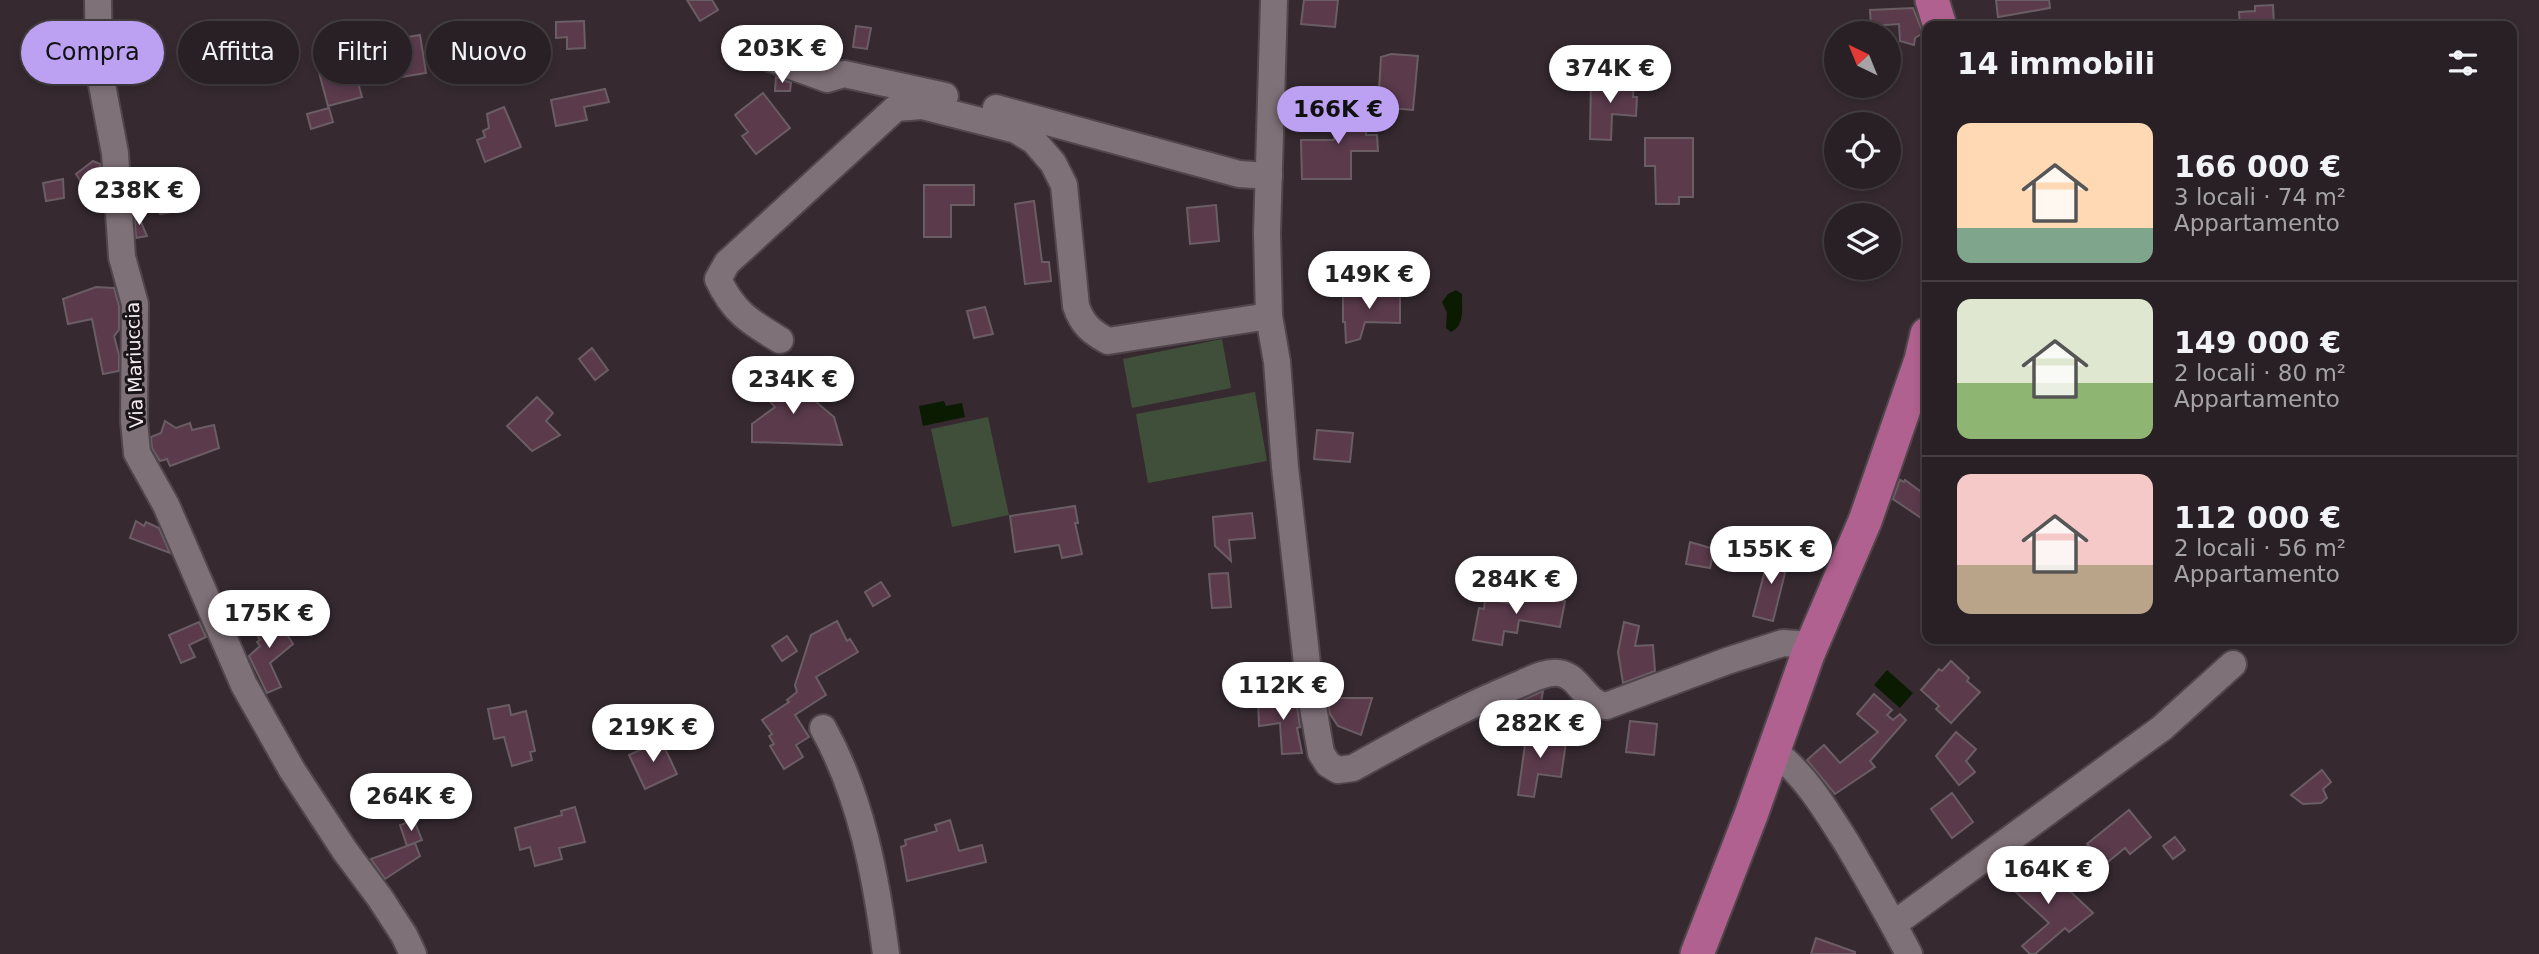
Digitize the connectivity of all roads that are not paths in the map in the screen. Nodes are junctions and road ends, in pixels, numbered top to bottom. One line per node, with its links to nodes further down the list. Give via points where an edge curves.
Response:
1 (98, 0): 15 (street, Via Mariuccia, via 99,69 115,153 122,257 135,304 137,453 166,505 250,696 292,771)
2 (1274, 0): 6 (street)
3 (1932, 0): 4 (main road)
4 (1938, 21)
5 (772, 59): 6 (street, via 827,79 844,74 896,85 1239,174)
6 (1269, 177): 7 (street)
7 (1269, 316): 8 (street, via 1108,341 1094,333 1081,320 1076,306 1064,185 1053,163 1034,141 1016,130 922,106 896,108 727,263 718,279 724,293 743,317); 10 (street, via 1278,362 1310,690 1321,753 1328,764 1338,770 1353,768 1475,703 1547,673 1572,678 1588,699 1606,706 1783,643)
8 (780, 340)
9 (1922, 356): 10 (main road, via 1865,521)
10 (1812, 645): 13 (main road)
11 (2233, 664): 14 (street, via 2162,728)
12 (823, 728): 16 (street, via 841,760 865,838)
13 (1774, 751): 14 (street, via 1804,778); 17 (main road)
14 (1894, 924): 18 (street)
15 (413, 954)
16 (886, 954)
17 (1697, 954)
18 (1909, 954)

